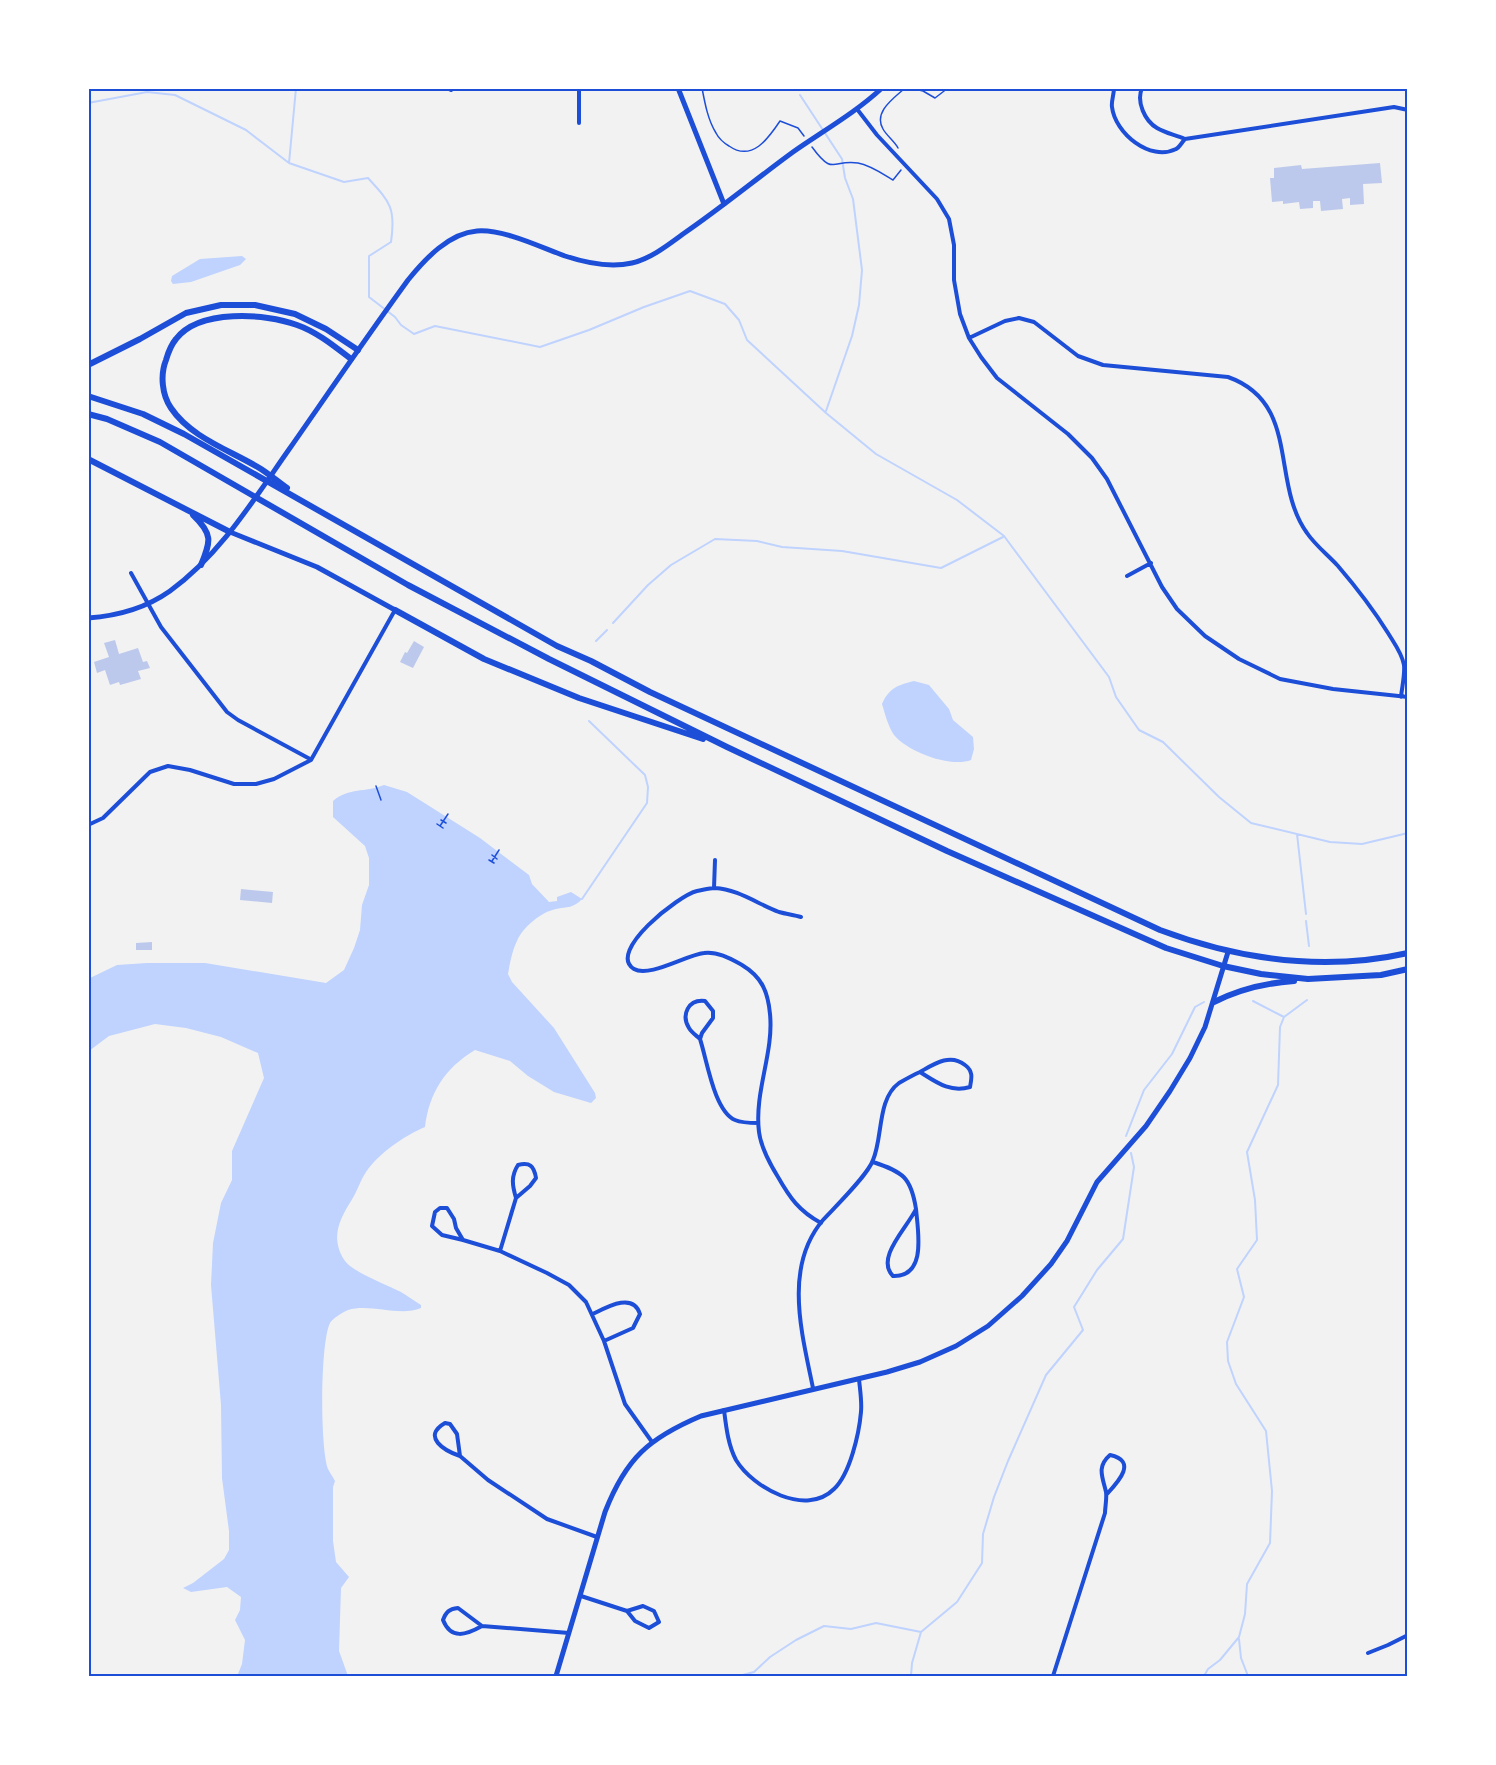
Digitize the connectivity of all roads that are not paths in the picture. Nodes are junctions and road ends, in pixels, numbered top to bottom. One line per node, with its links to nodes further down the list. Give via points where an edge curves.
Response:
1 (579, 88): 8 (street)
2 (678, 88): 10 (street)
3 (882, 88): 6 (street)
4 (1114, 88): 9 (street, via 1112,107 1120,129 1141,147 1160,153 1177,149)
5 (1142, 88): 9 (street, via 1144,114 1155,127)
6 (857, 109): 10 (street); 11 (street, via 876,135 937,199 949,219 954,280)
7 (1407, 110): 9 (street, via 1394,107)
8 (579, 123)
9 (1185, 139)
10 (724, 204): 12 (street, via 658,251 633,263 602,266 500,234 476,231 446,243 423,261)
11 (969, 338): 21 (street, via 997,378 1092,458); 28 (street, via 1019,318 1034,322 1088,360 1116,367 1228,377 1257,392 1275,424 1294,504 1307,533 1351,580 1400,653 1404,667)
12 (358, 350): 13 (street); 14 (main road, via 326,328 295,314 255,305 221,305 186,312)
13 (351, 359): 18 (main road, via 297,325 265,317 216,318 189,328 176,339 163,368 163,388 169,406 179,418); 20 (street)
14 (88, 365)
15 (88, 396): 18 (main road, via 143,414)
16 (88, 414): 30 (main road, via 160,442 408,585)
17 (88, 459): 19 (main road)
18 (309, 505): 36 (main road, via 557,646 650,692 1160,930)
19 (186, 509): 20 (main road); 22 (main road, via 210,537)
20 (230, 532): 22 (street); 26 (street, via 317,567)
21 (1150, 563): 24 (street); 28 (street, via 1177,609 1205,636 1239,659 1280,679)
22 (201, 565): 25 (street)
23 (131, 573): 25 (street)
24 (1127, 576)
25 (149, 603): 27 (street, via 118,615); 31 (street, via 161,627 227,712)
26 (395, 610): 30 (main road, via 484,659 579,698); 31 (street)
27 (88, 618)
28 (1401, 697): 29 (street)
29 (1407, 697)
30 (727, 747): 38 (main road, via 1055,900 1166,948)
31 (311, 760): 32 (street, via 256,784 234,784 168,766 150,772 103,818)
32 (88, 825)
33 (715, 860): 34 (street)
34 (714, 888): 35 (street); 44 (street, via 693,892 662,913 639,936 626,957 628,964 641,971 705,953 727,957 746,967 763,983 771,1034)
35 (801, 917)
36 (1228, 952): 37 (main road, via 1317,963); 38 (street)
37 (1407, 953)
38 (1223, 966): 40 (main road); 41 (street)
39 (1407, 969): 40 (main road, via 1381,975)
40 (1308, 980): 41 (main road, via 1264,983)
41 (1214, 1002): 53 (street, via 1190,1058 1170,1091 1146,1126 1097,1182 1067,1242 1022,1296 988,1326 956,1346 920,1362)
42 (700, 1039): 42 (street, via 713,1018 710,1006 698,1000 686,1010 685,1018); 44 (street, via 724,1111 734,1120)
43 (920, 1072): 43 (street, via 951,1089 961,1090 970,1087 972,1077 970,1069 950,1059); 45 (street, via 897,1084 886,1102)
44 (758, 1123): 48 (street, via 769,1162 789,1197)
45 (873, 1162): 47 (street, via 906,1178); 48 (street)
46 (516, 1198): 46 (street, via 536,1178 531,1164 518,1165 514,1171); 50 (street)
47 (916, 1209): 47 (street, via 917,1264 909,1273 893,1276 888,1272 889,1251)
48 (821, 1223): 54 (street, via 801,1264 801,1329)
49 (463, 1240): 49 (street, via 442,1235 432,1226 435,1212 447,1208); 50 (street)
50 (500, 1251): 51 (street, via 569,1285)
51 (592, 1314): 52 (street); 52 (street, via 623,1302 638,1307 640,1314 633,1328)
52 (604, 1341): 56 (street, via 626,1404)
53 (859, 1380): 54 (street); 55 (street, via 861,1411 850,1460 836,1488 812,1500 779,1494 746,1473 730,1445)
54 (813, 1388): 55 (street)
55 (724, 1410): 56 (street, via 675,1427)
56 (652, 1442): 59 (street, via 631,1462 614,1488)
57 (460, 1456): 57 (street, via 442,1449 436,1440 435,1433 445,1423 458,1434); 59 (street, via 488,1480 547,1519)
58 (1107, 1494): 58 (street, via 1101,1467 1110,1455 1119,1457 1125,1467 1120,1480); 67 (street, via 1105,1513)
59 (597, 1537): 60 (street)
60 (581, 1596): 61 (street); 63 (street)
61 (627, 1611): 61 (street, via 635,1621 649,1628 659,1622 654,1611 643,1606)
62 (482, 1626): 62 (street, via 458,1608 451,1609 443,1620 453,1633 470,1633); 63 (street)
63 (569, 1633): 66 (street)
64 (1407, 1635): 65 (street)
65 (1368, 1653)
66 (556, 1677)
67 (1053, 1677)

